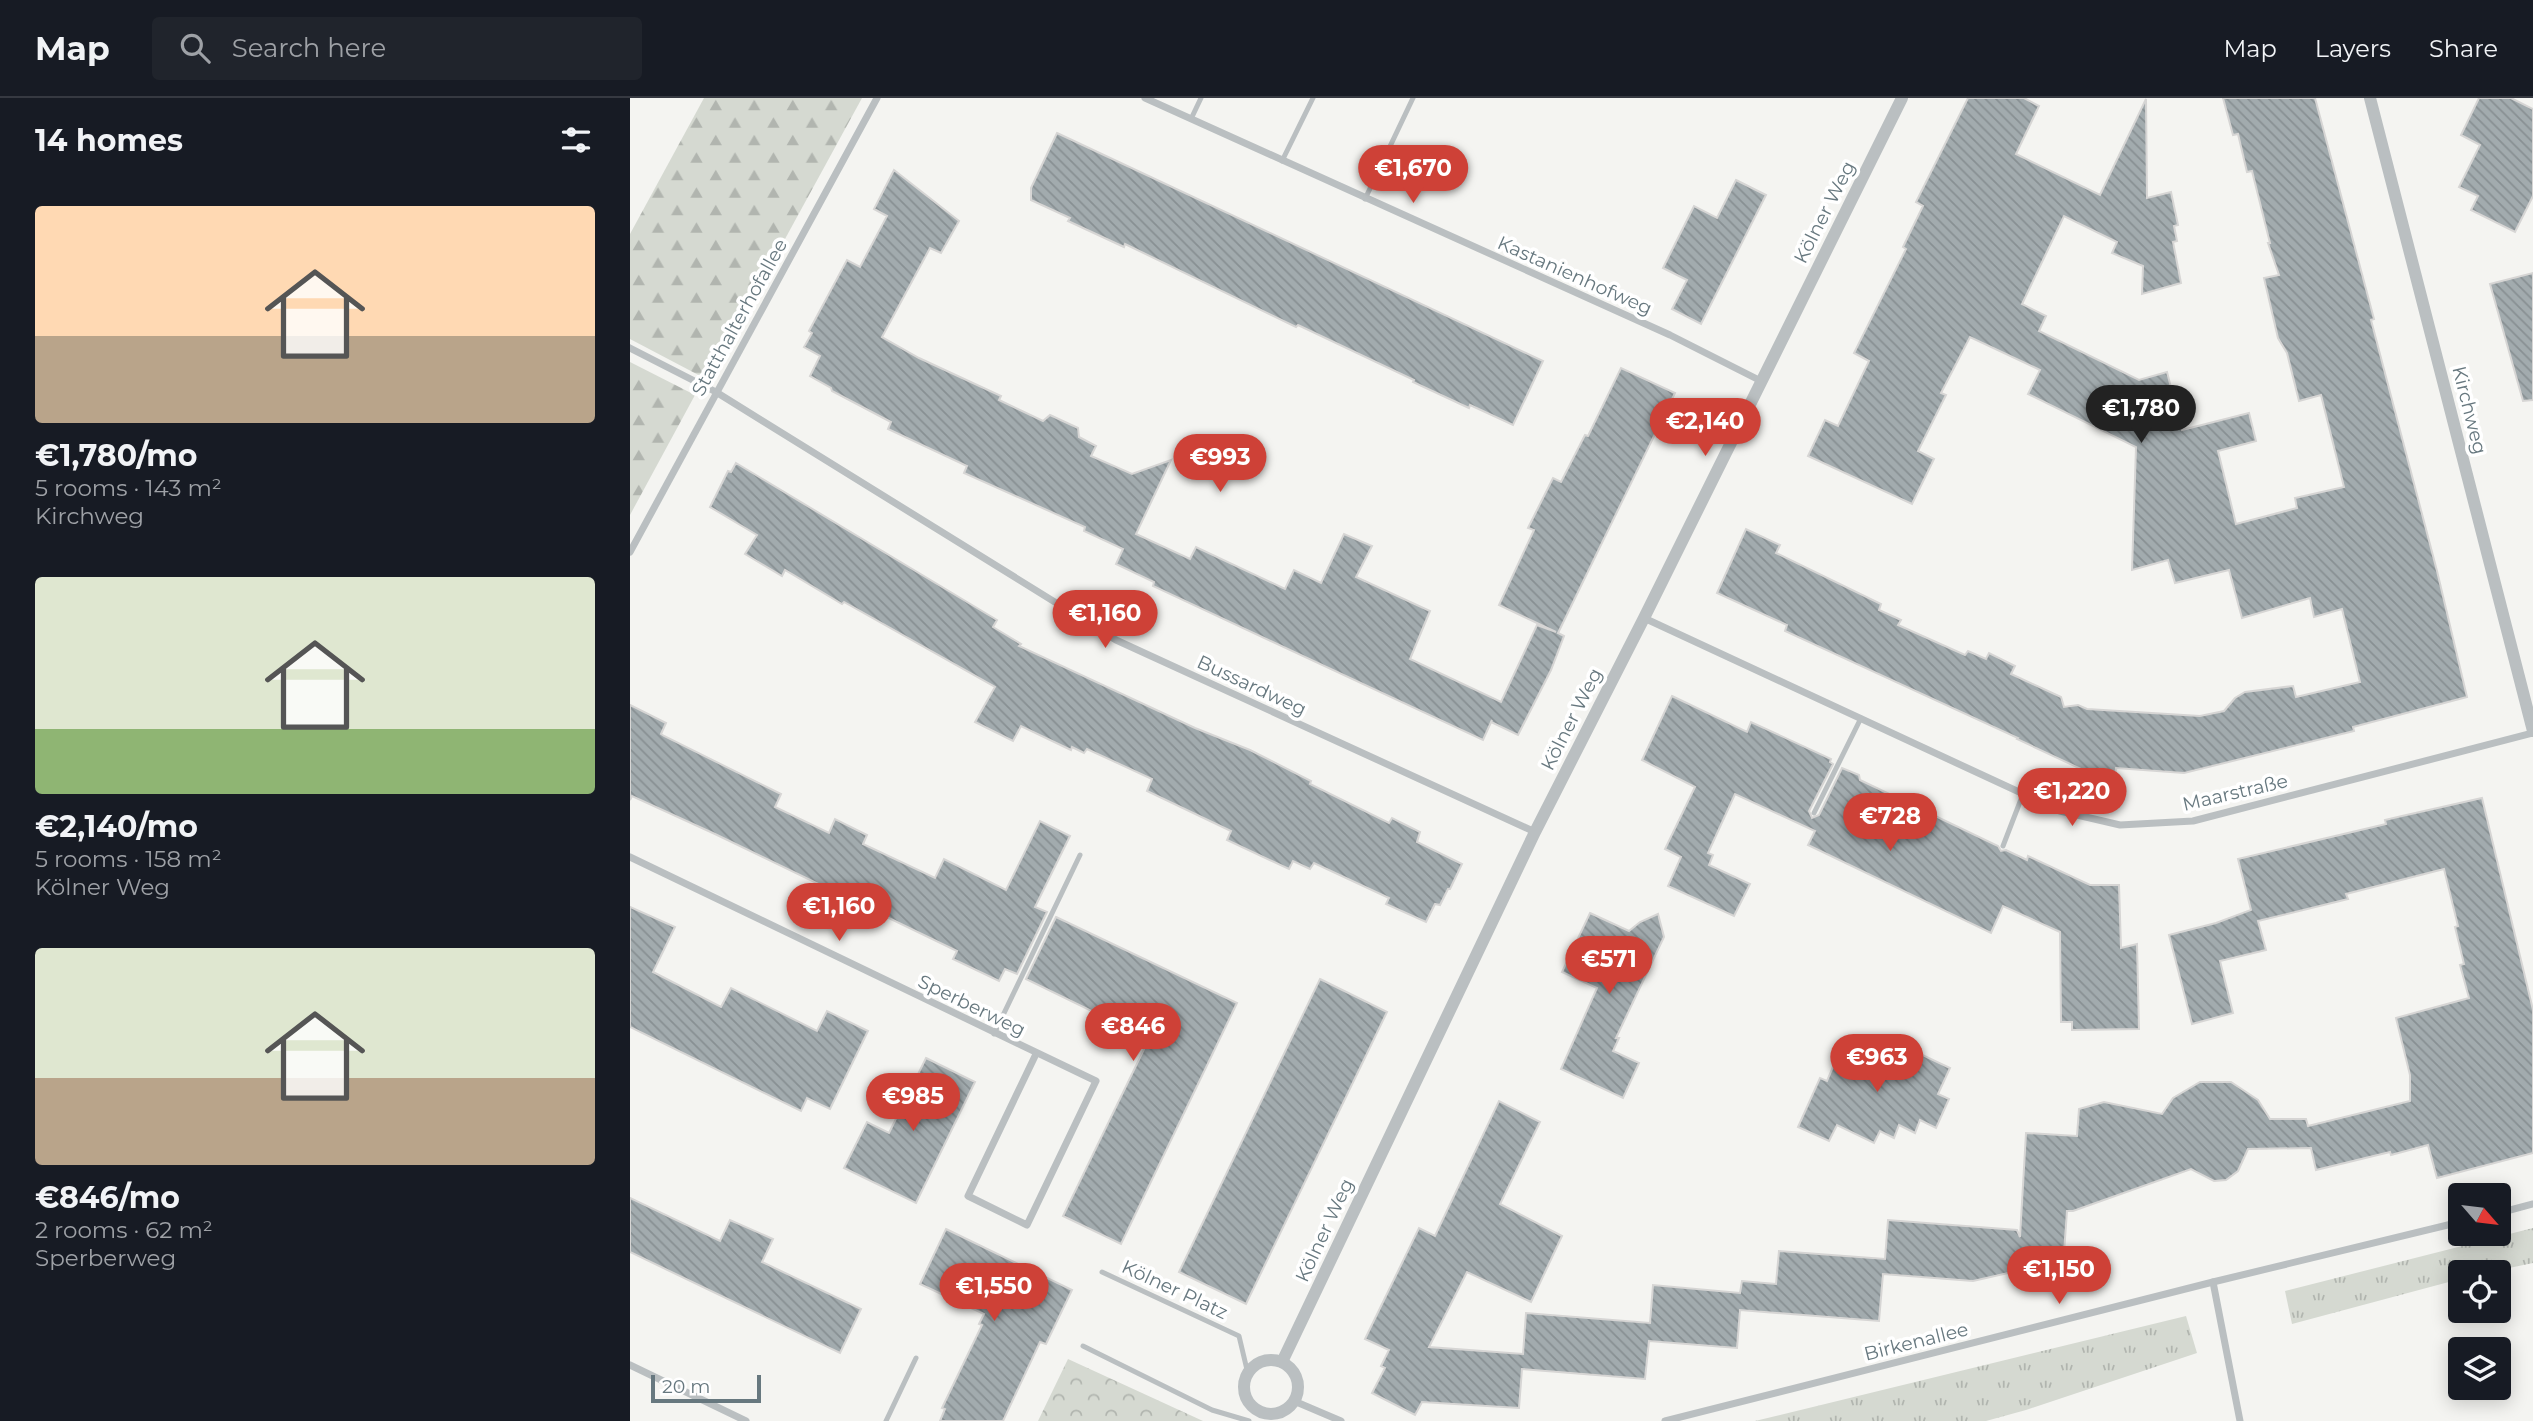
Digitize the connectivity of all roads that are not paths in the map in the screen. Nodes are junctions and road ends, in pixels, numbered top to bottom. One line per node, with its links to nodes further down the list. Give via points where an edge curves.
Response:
1 (877, 98): 13 (street, Statthalterhofallee)
2 (1145, 98): 8 (street, Kastanienhofweg)
3 (1200, 98): 8 (lane)
4 (1313, 98): 9 (lane)
5 (1413, 98): 10 (lane)
6 (1902, 98): 12 (street, Kölner Weg)
7 (2370, 98): 17 (street, Kirchweg)
8 (1191, 119): 9 (street, Kastanienhofweg)
9 (1282, 161): 10 (street, Kastanienhofweg)
10 (1365, 199): 12 (street, Kastanienhofweg, via 1670,334)
11 (630, 348): 13 (street, Bussardweg)
12 (1761, 381): 15 (street, Kölner Weg)
13 (716, 392): 14 (street, Statthalterhofallee); 20 (street, Bussardweg, via 1116,640)
14 (630, 552)
15 (1644, 618): 16 (street, Maarstraße); 20 (street, Kölner Weg)
16 (1861, 719): 18 (street, Maarstraße); 19 (lane)
17 (2533, 732): 18 (street, Maarstraße, via 2193,821 2120,825 2060,811)
18 (2023, 794): 21 (lane)
19 (1814, 813)
20 (1535, 832): 33 (street, Kölner Weg)
21 (2003, 846)
22 (1080, 855): 24 (lane)
23 (630, 857): 24 (street, Sperberweg)
24 (994, 1034): 25 (street, Sperberweg)
25 (1036, 1054): 25 (street, Sperberweg, via 968,1196 1027,1225 1096,1081)
26 (2533, 1204): 27 (street)
27 (2511, 1210)
28 (2448, 1225): 30 (street, Birkenallee)
29 (1101, 1272): 35 (lane, Kölner Platz, via 1239,1336)
30 (2213, 1282): 42 (street, Birkenallee); 43 (street)
31 (1083, 1346): 40 (lane, via 1212,1410)
32 (916, 1358): 39 (lane)
33 (1282, 1362): 35 (street, via 1266,1360); 36 (street, via 1298,1383)
34 (630, 1365): 38 (street)
35 (1248, 1374): 37 (street, via 1244,1391)
36 (1294, 1401): 37 (street, via 1275,1414); 41 (street)
37 (1257, 1416)
38 (746, 1421)
39 (886, 1421)
40 (1249, 1421)
41 (1341, 1421)
42 (1665, 1421)
43 (2240, 1421)

